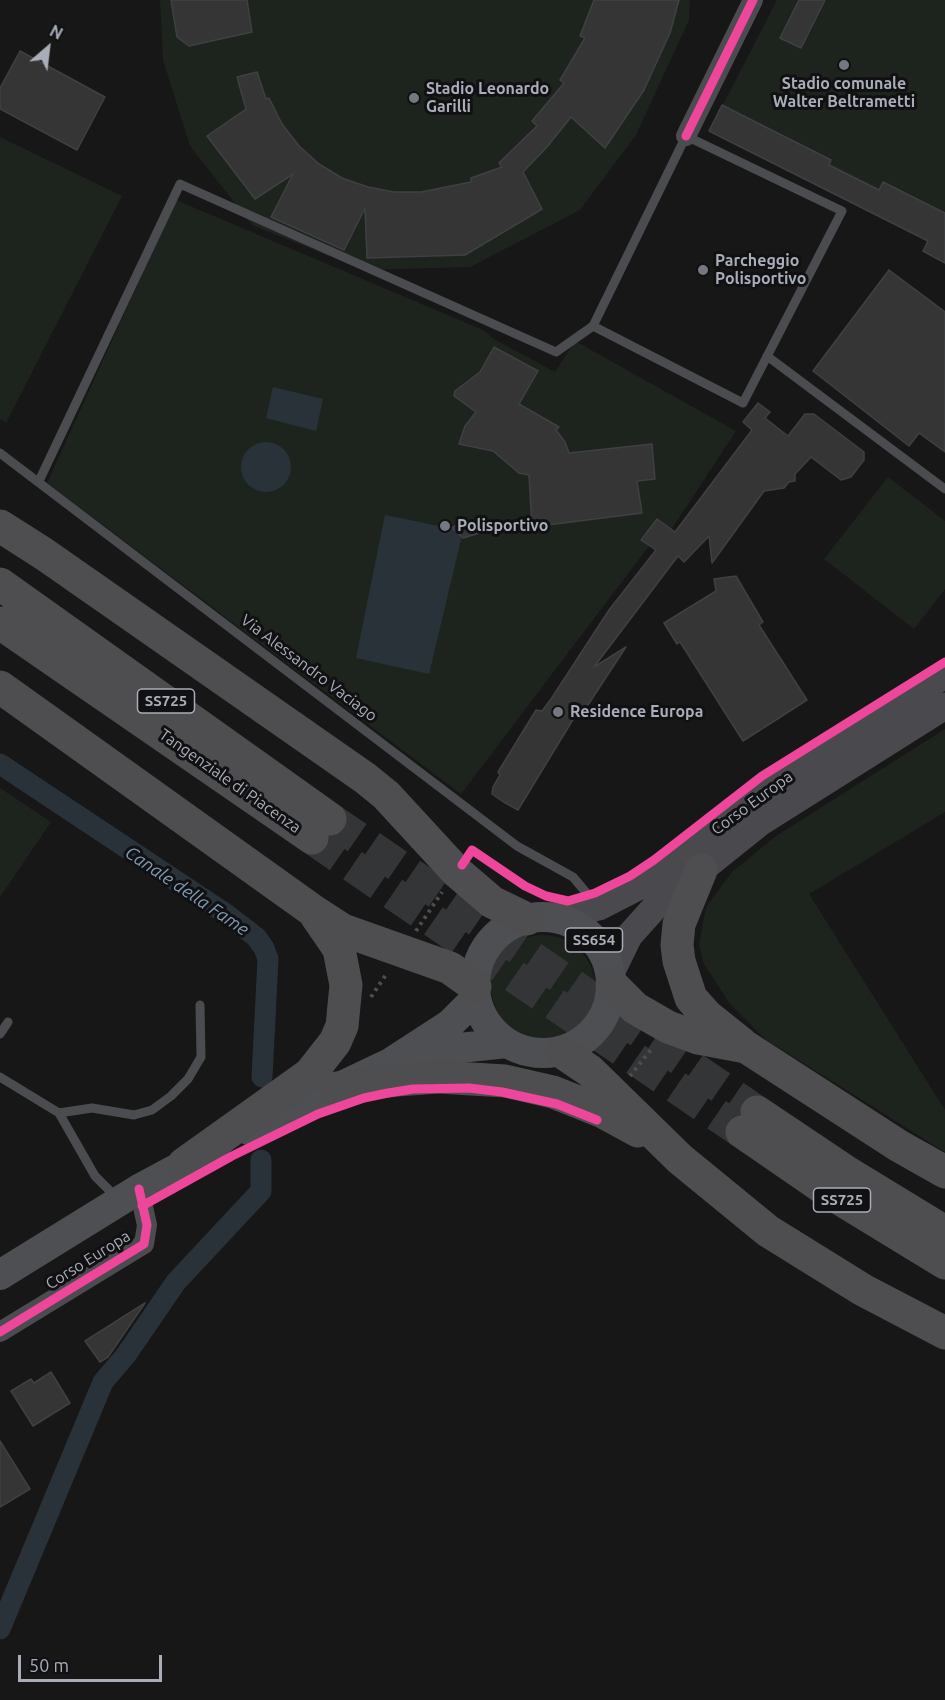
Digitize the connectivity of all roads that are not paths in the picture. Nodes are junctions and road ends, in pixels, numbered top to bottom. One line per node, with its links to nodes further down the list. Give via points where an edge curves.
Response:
1 (753, 0): 2 (street)
2 (686, 136): 3 (lane); 4 (lane, via 842,211)
3 (593, 326): 4 (lane, via 743,404); 6 (lane, via 556,352 180,184)
4 (767, 356): 7 (lane)
5 (0, 453): 6 (lane, Via Alessandro Vaciago)
6 (39, 481): 15 (lane, Via Alessandro Vaciago, via 517,846 573,878)
7 (945, 489)
8 (0, 526): 17 (highway, via 365,778 492,902)
9 (0, 584): 10 (highway, Tangenziale di Piacenza / SS725, via 321,828)
10 (0, 623)
11 (945, 675): 15 (main road, Corso Europa / SS654, via 739,809 636,888)
12 (0, 687): 16 (highway)
13 (945, 706): 14 (main road, Corso Europa / SS654, via 793,799)
14 (701, 870): 18 (main road, SS654, via 640,922 629,936); 24 (highway, via 679,924 678,961 691,998)
15 (599, 907): 17 (main road, Corso Europa / SS654)
16 (312, 910): 19 (highway, via 352,934 450,968); 31 (highway, via 339,949 346,985 342,1026 335,1042 310,1074)
17 (540, 918): 18 (main road, SS654, via 578,927 597,943); 19 (main road, SS654, via 506,928 489,943 479,963)
18 (611, 979): 24 (highway, via 635,1008 668,1027 698,1038); 25 (main road, SS654, via 608,1007 598,1027 582,1042)
19 (476, 992): 23 (main road, via 482,1016); 26 (main road, via 450,1024)
20 (200, 1005): 29 (lane, via 201,1057 189,1079 153,1110 134,1115 92,1108)
21 (8, 1022): 22 (lane)
22 (0, 1034)
23 (507, 1043): 25 (main road, via 524,1051); 26 (main road, via 450,1049)
24 (746, 1047): 32 (highway)
25 (562, 1052): 30 (highway, via 590,1071)
26 (390, 1063): 28 (main road, Corso Europa)
27 (0, 1077): 29 (lane)
28 (336, 1088): 30 (highway, via 438,1077 514,1083 553,1092 603,1112); 31 (main road, Corso Europa)
29 (59, 1113): 33 (lane, via 95,1176)
30 (680, 1159): 38 (highway, via 768,1231 862,1290)
31 (184, 1164): 33 (main road, Corso Europa)
32 (945, 1172)
33 (130, 1195): 36 (main road, Corso Europa); 37 (street, Corso Europa, via 147,1225 144,1244)
34 (945, 1232): 35 (highway, SS725, via 845,1171 749,1122 832,1194)
35 (945, 1263)
36 (0, 1275)
37 (0, 1332)
38 (945, 1333)

